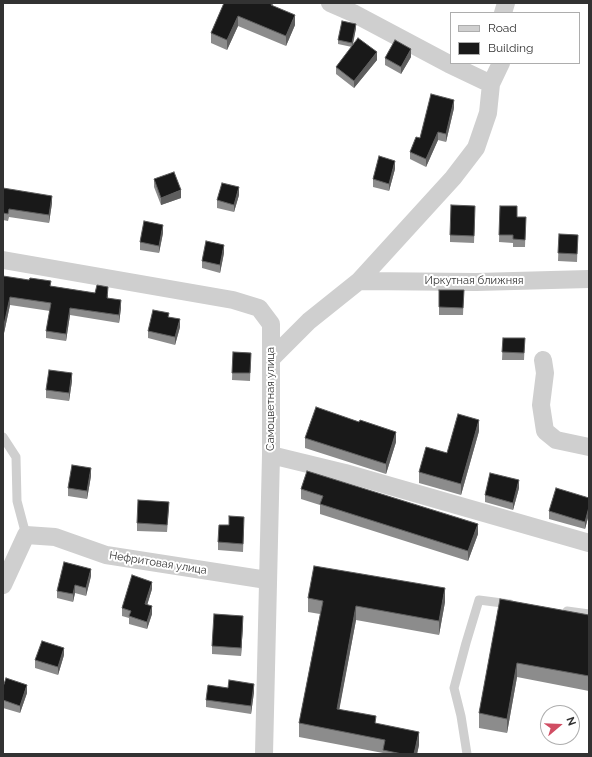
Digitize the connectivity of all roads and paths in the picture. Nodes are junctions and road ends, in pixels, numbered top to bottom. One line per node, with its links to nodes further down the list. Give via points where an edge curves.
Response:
1 (330, 3): 3 (street)
2 (501, 64): 3 (street)
3 (491, 84): 6 (street, via 488,113 476,148 453,178)
4 (3, 260): 7 (street, Самоцветная улица, via 233,300 259,308 271,324)
5 (589, 279): 6 (street, Иркутная ближняя, via 476,282)
6 (359, 281): 7 (street, via 310,321)
7 (271, 359): 11 (street, Самоцветная улица)
8 (543, 360): 10 (street, via 545,373 541,405 545,431 556,440)
9 (3, 437): 12 (lane, via 16,457 17,501)
10 (589, 447)
11 (271, 455): 13 (street, via 345,473); 14 (street, Самоцветная улица)
12 (26, 535): 14 (street, Нефритовая улица, via 55,537 106,555); 15 (street)
13 (589, 543)
14 (267, 580): 19 (street, Самоцветная улица)
15 (3, 585)
16 (518, 605): 20 (lane, via 479,600 454,688)
17 (558, 610): 18 (lane)
18 (589, 614)
19 (264, 754)
20 (466, 754)

